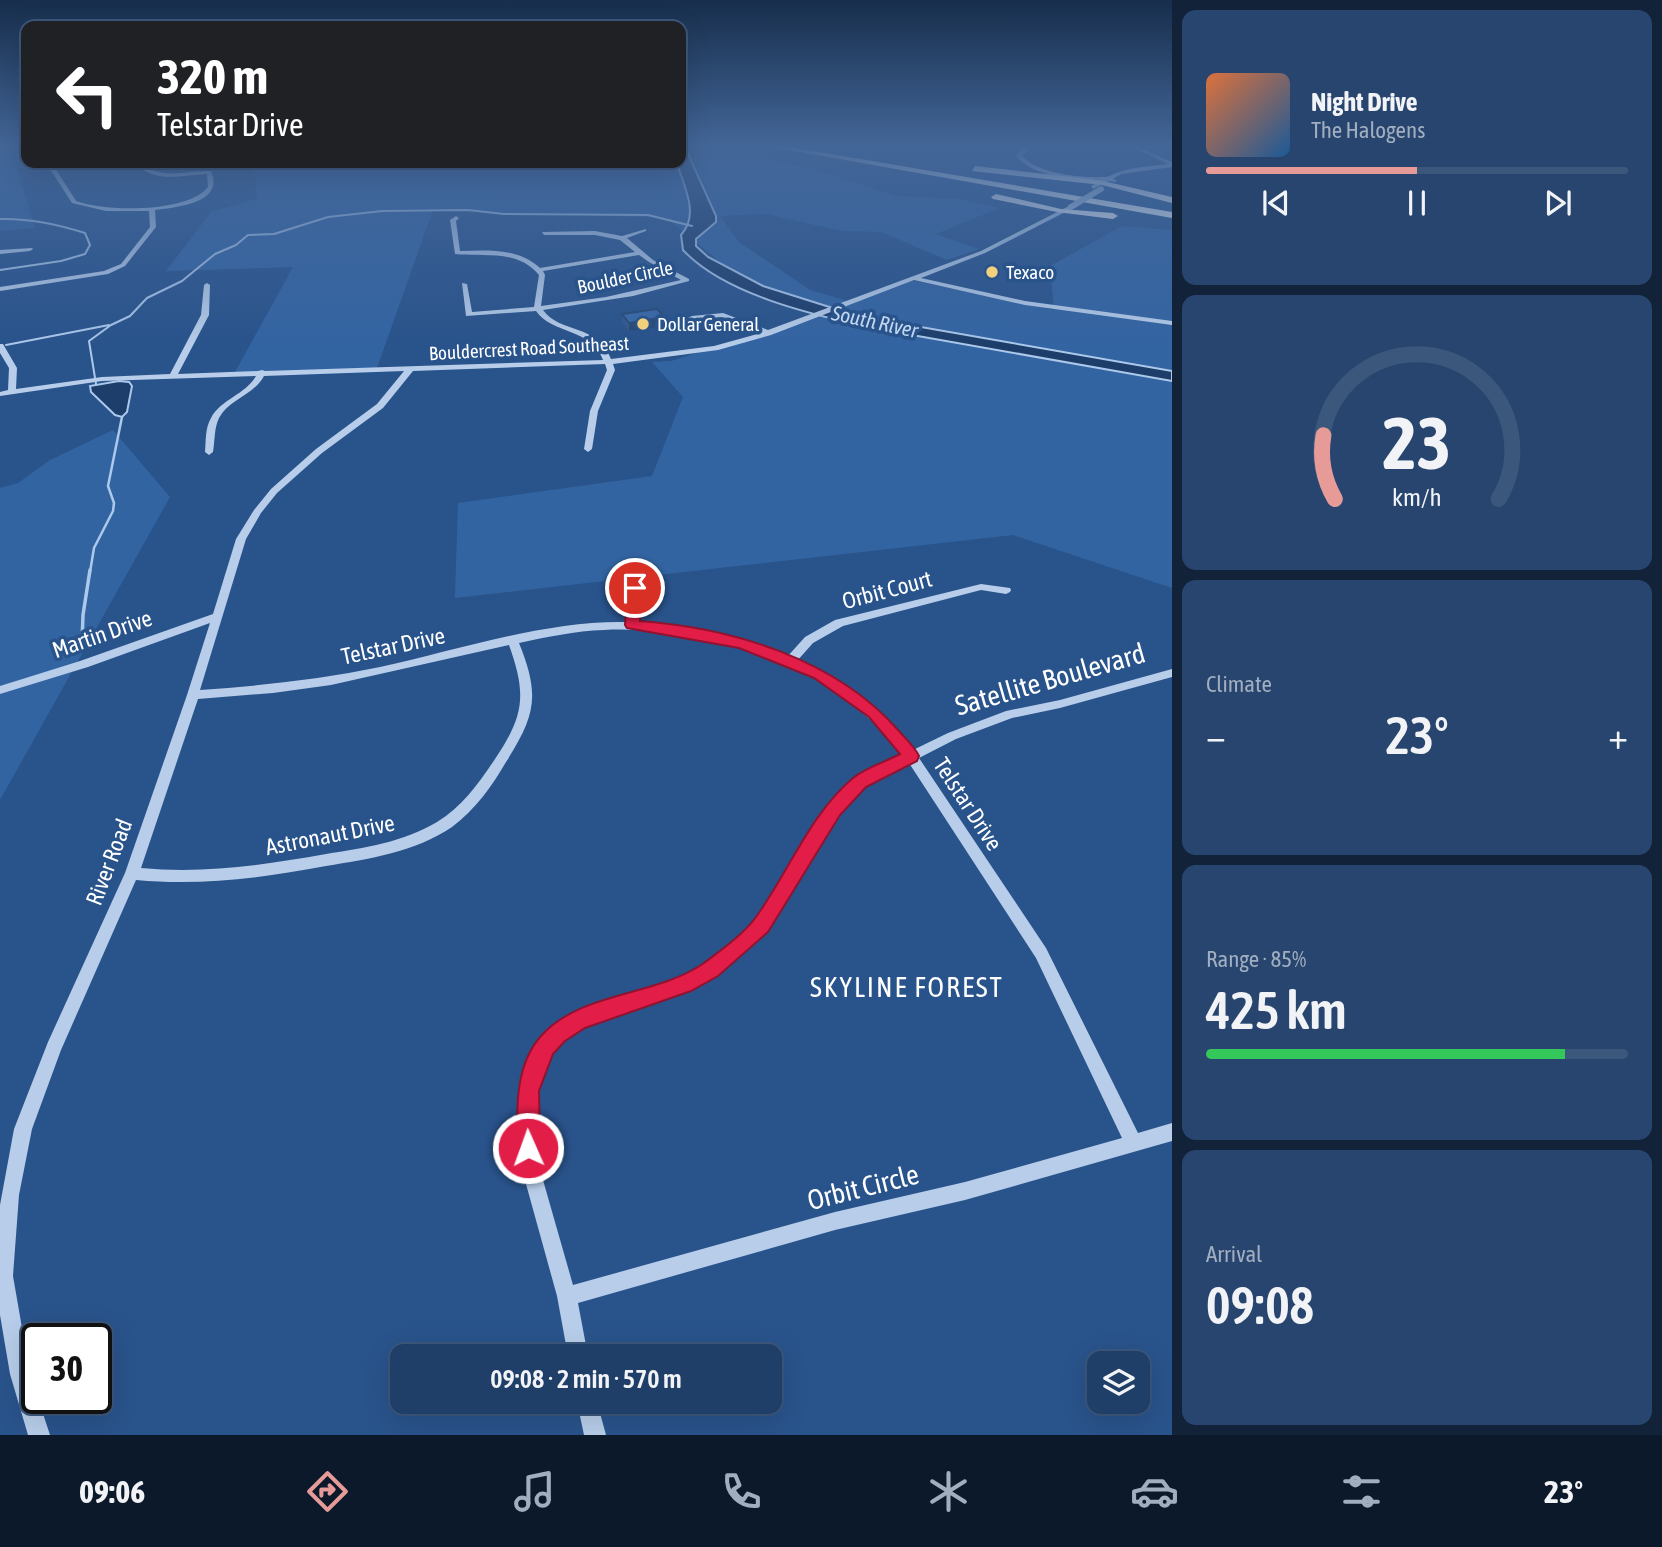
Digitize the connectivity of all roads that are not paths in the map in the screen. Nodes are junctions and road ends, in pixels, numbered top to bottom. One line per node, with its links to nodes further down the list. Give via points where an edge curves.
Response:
1 (152, 212): 20 (street, via 153,227 118,268 94,276)
2 (1044, 212): 6 (highway)
3 (1055, 212): 6 (street, Bouldercrest Road Southeast)
4 (1057, 212): 9 (street, Bouldercrest Road Southeast)
5 (1095, 212): 8 (highway)
6 (1046, 216): 9 (street, Bouldercrest Road Southeast)
7 (456, 218): 16 (street, via 457,253 507,255)
8 (1172, 222)
9 (1037, 224): 17 (street, Bouldercrest Road Southeast, via 983,252)
10 (643, 230): 12 (street)
11 (544, 233): 12 (street, Boulder Circle)
12 (622, 238): 15 (street, Boulder Circle)
13 (30, 249): 14 (street)
14 (0, 252)
15 (640, 253): 16 (street); 21 (street, Boulder Circle, via 687,280 644,293)
16 (539, 270): 21 (street)
17 (912, 278): 23 (street, via 1025,303); 24 (street, Bouldercrest Road Southeast)
18 (464, 284): 21 (street, via 469,314)
19 (207, 285): 29 (street, via 205,315)
20 (0, 289)
21 (539, 309): 26 (street, via 594,339)
22 (692, 317): 24 (street, via 723,315)
23 (1172, 323)
24 (768, 333): 26 (street, Bouldercrest Road Southeast, via 715,348)
25 (0, 346): 30 (street, via 13,368)
26 (609, 362): 27 (street, Bouldercrest Road Southeast); 32 (street, via 611,370 594,411)
27 (410, 369): 28 (street, Bouldercrest Road Southeast); 36 (street, River Road, via 380,406 293,473 257,512 241,539)
28 (262, 372): 29 (street, Bouldercrest Road Southeast); 33 (street, via 257,386 212,422)
29 (173, 376): 30 (street, Bouldercrest Road Southeast, via 93,380)
30 (12, 392): 31 (street, Bouldercrest Road Southeast)
31 (0, 394)
32 (588, 449)
33 (209, 452)
34 (635, 588): 37 (street)
35 (1006, 590): 39 (street, Orbit Court, via 981,587 839,623 809,640)
36 (217, 616): 41 (street, Martin Drive); 42 (street, River Road)
37 (632, 625): 38 (street, Telstar Drive); 39 (street, Telstar Drive, via 742,643)
38 (513, 641): 42 (street, Telstar Drive, via 303,686); 44 (street, Astronaut Drive, via 529,692 526,714 486,782 444,825 378,851 300,865 224,876)
39 (790, 661): 43 (street, Telstar Drive, via 819,674 874,713)
40 (1172, 673): 43 (street, Satellite Boulevard, via 1010,714)
41 (0, 690)
42 (193, 695): 44 (street, River Road)
43 (911, 756): 46 (street, Telstar Drive, via 1041,953); 48 (street, Satellite Boulevard, via 860,782 842,800 761,926 734,951 691,981 579,1020 545,1046 528,1091 530,1166)
44 (132, 873): 47 (street, River Road, via 23,1129 10,1195)
45 (1172, 1132): 46 (street, Orbit Circle)
46 (1133, 1142): 48 (street, Orbit Circle)
47 (2, 1278): 51 (street, River Road, via 20,1374)
48 (567, 1296): 49 (street, Satellite Boulevard)
49 (577, 1344)
50 (590, 1414): 52 (street)
51 (38, 1435)
52 (595, 1435)

